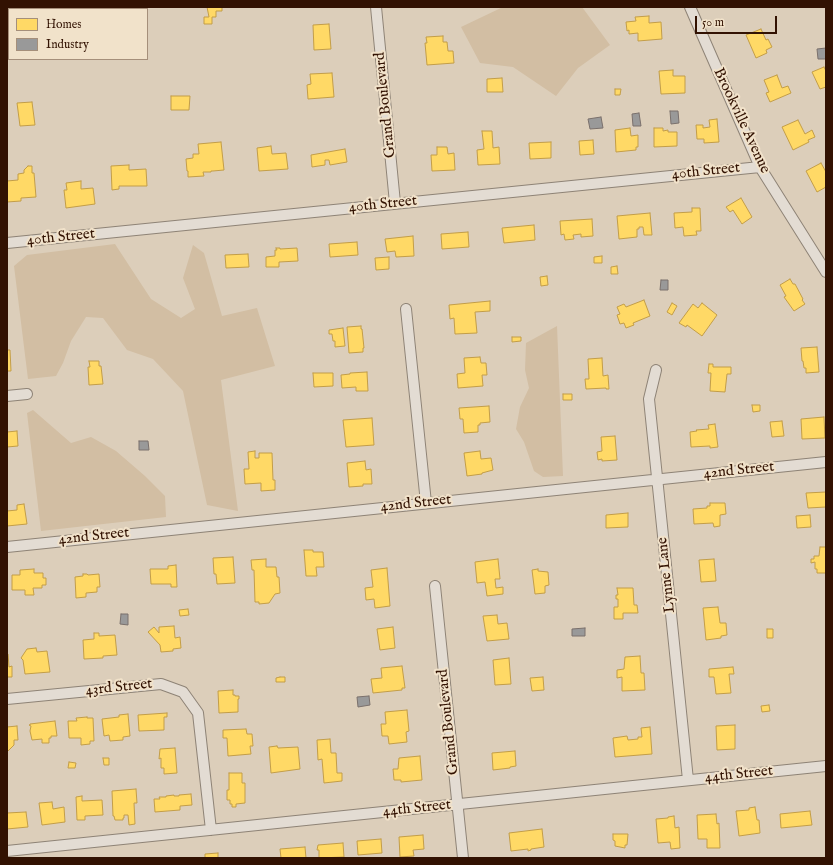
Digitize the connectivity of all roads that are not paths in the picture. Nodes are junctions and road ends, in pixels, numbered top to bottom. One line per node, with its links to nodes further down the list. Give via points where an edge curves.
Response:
1 (376, 7): 4 (street, Grand Boulevard)
2 (690, 7): 3 (street, Brookville Avenue)
3 (760, 167): 4 (street, 40th Street); 6 (street, Brookville Avenue)
4 (395, 203): 5 (street, 40th Street)
5 (7, 243)
6 (826, 272)
7 (406, 309): 13 (street)
8 (656, 370): 12 (street, Lynne Lane, via 650,399)
9 (27, 394): 10 (street)
10 (7, 396)
11 (826, 462): 12 (street, 42nd Street)
12 (657, 479): 13 (street, 42nd Street); 18 (street, Lynne Lane)
13 (426, 502): 14 (street, 42nd Street)
14 (7, 547)
15 (435, 586): 19 (street, Grand Boulevard)
16 (7, 699): 20 (street, 43rd Street, via 161,684 183,692 198,713)
17 (826, 766): 18 (street, 44th Street)
18 (688, 780): 19 (street, 44th Street)
19 (457, 804): 20 (street, 44th Street); 22 (street, Grand Boulevard)
20 (211, 830): 21 (street, 44th Street)
21 (7, 851)
22 (463, 858)

